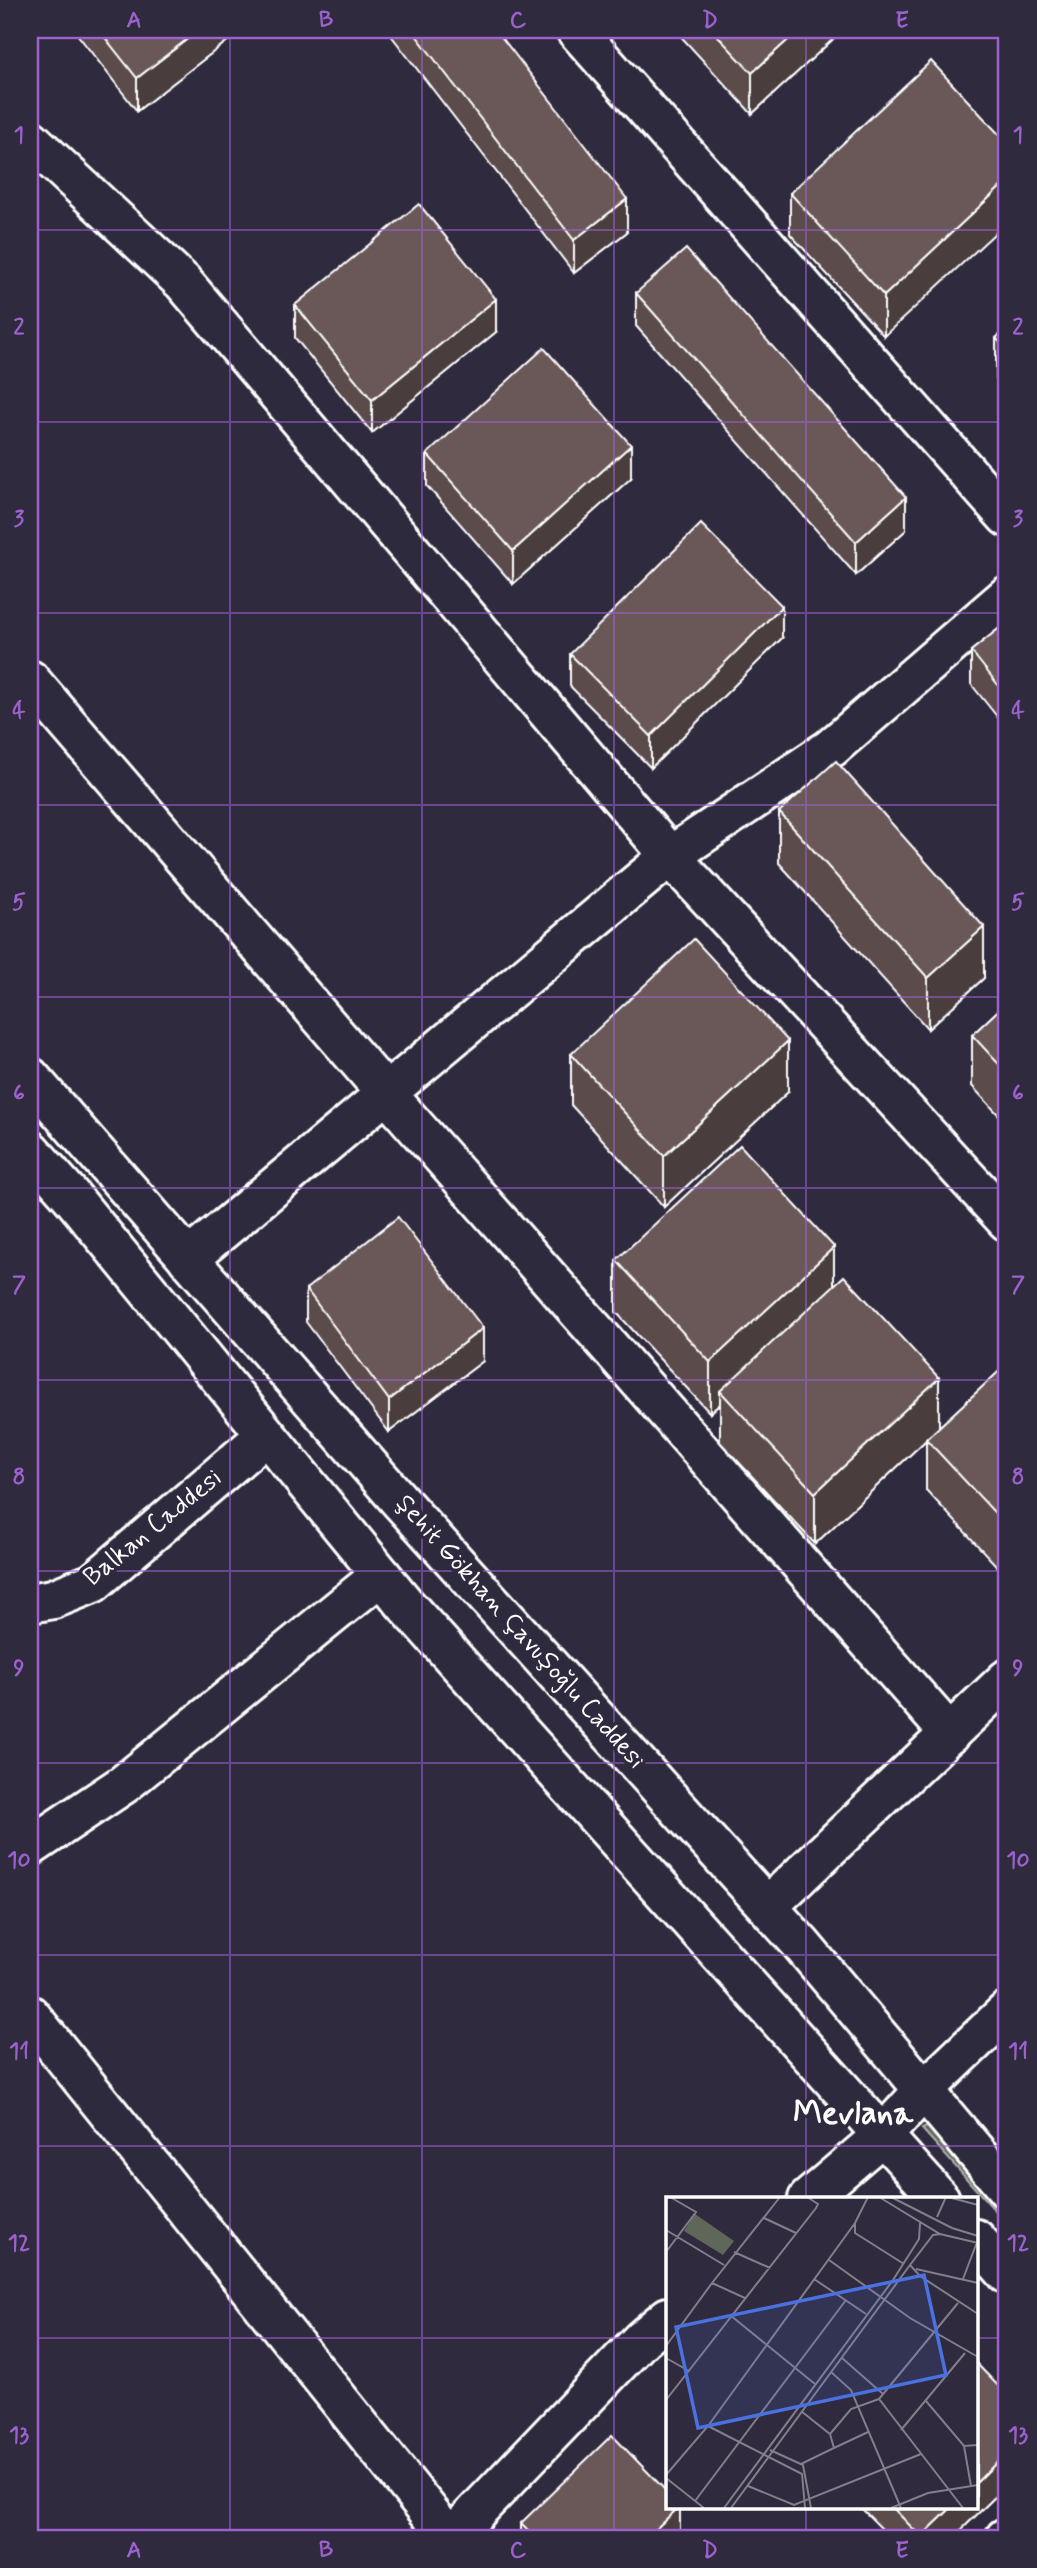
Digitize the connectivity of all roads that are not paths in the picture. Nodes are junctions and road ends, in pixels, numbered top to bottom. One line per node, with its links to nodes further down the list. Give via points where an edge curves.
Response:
1 (578, 30): 3 (street)
2 (30, 139): 6 (street, via 183,282)
3 (1007, 517)
4 (1007, 596): 6 (street, via 831,748)
5 (30, 680): 8 (street)
6 (670, 856): 8 (street); 10 (street)
7 (30, 1077): 11 (street, Şehit Gökhan Çavuşoğlu Caddesi)
8 (386, 1093): 11 (street); 16 (street)
9 (30, 1150): 12 (street)
10 (1007, 1221)
11 (188, 1259): 18 (street, Şehit Gökhan Çavuşoğlu Caddesi, via 399,1500)
12 (267, 1435): 13 (street); 14 (street, Balkan Caddesi, via 93,1583)
13 (381, 1575): 17 (street, via 124,1784); 22 (street)
14 (30, 1603)
15 (1007, 1679): 16 (street)
16 (950, 1734): 18 (street)
17 (30, 1847)
18 (768, 1906): 21 (street, Şehit Gökhan Çavuşoğlu Caddesi)
19 (1007, 2011): 21 (street)
20 (30, 2015): 29 (street)
21 (923, 2091): 22 (street); 23 (street, Şehit Gökhan Çavuşoğlu Caddesi)
22 (883, 2135): 24 (street); 25 (street)
23 (1007, 2189)
24 (810, 2197)
25 (938, 2197)
26 (978, 2241): 27 (street)
27 (1007, 2274)
28 (666, 2319): 29 (street)
29 (451, 2538)

